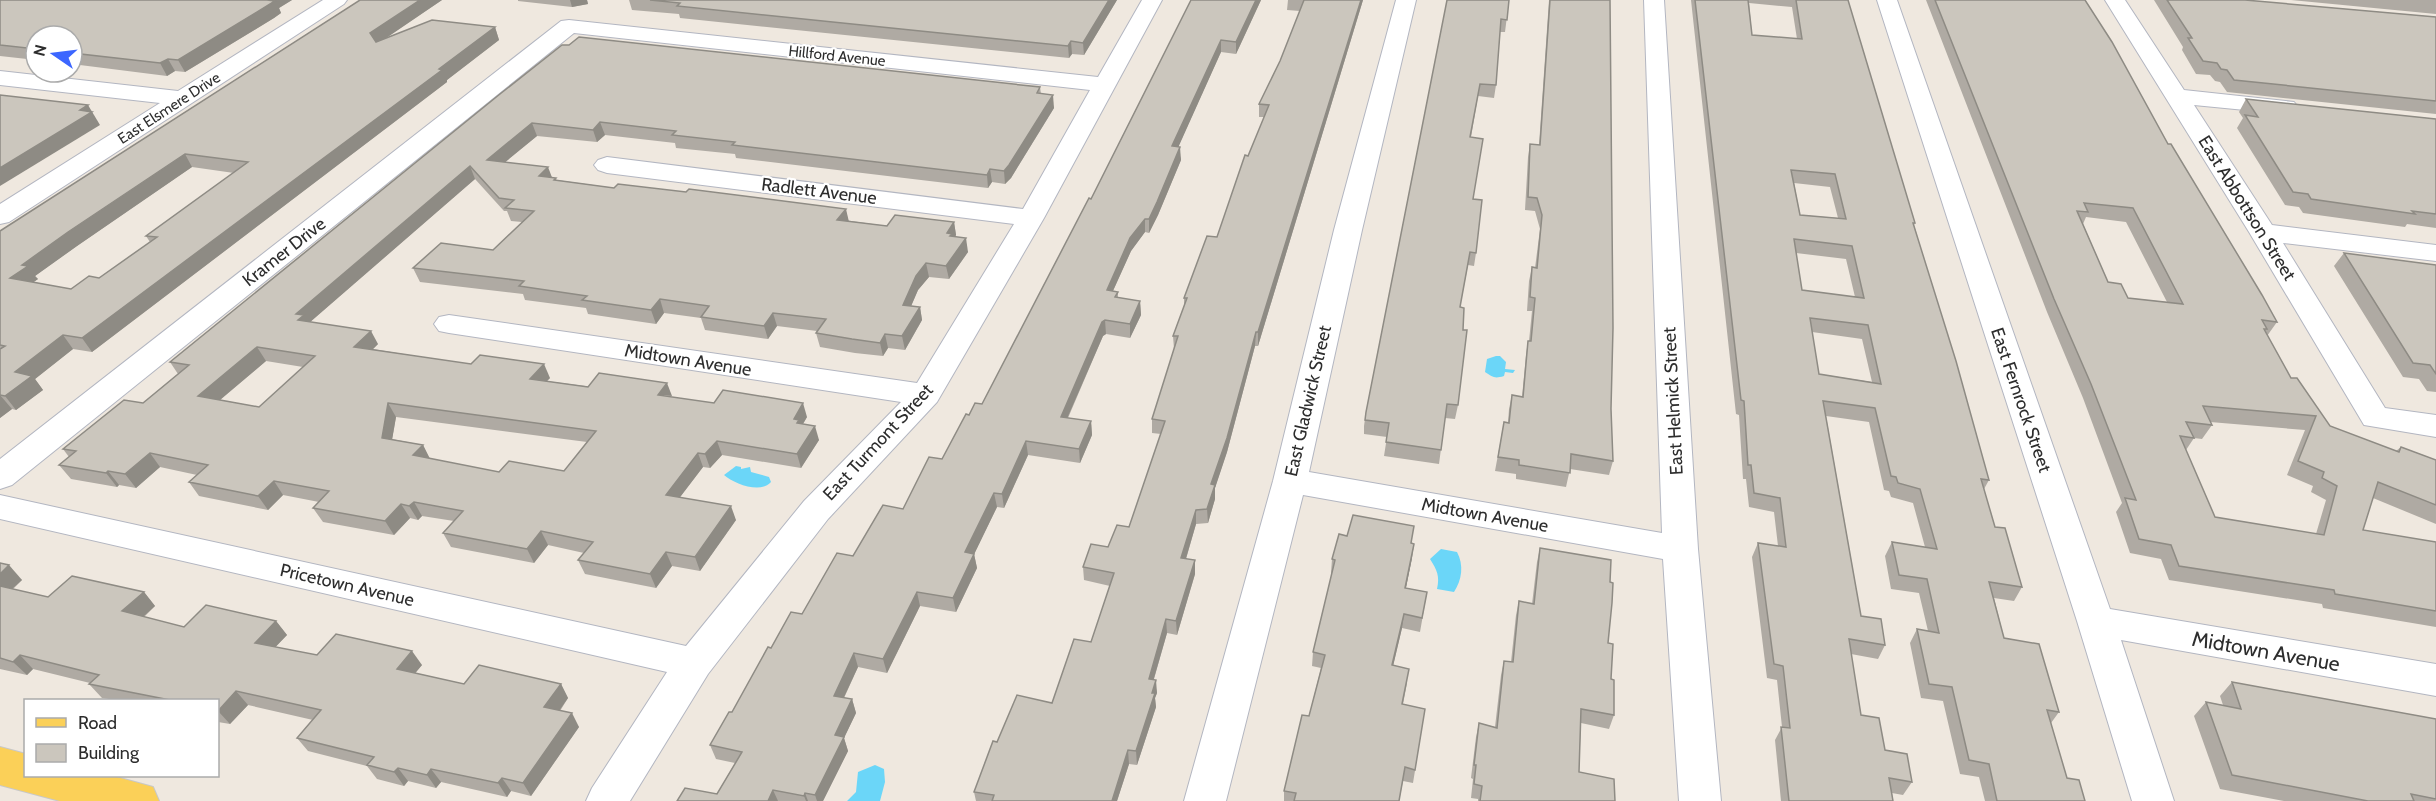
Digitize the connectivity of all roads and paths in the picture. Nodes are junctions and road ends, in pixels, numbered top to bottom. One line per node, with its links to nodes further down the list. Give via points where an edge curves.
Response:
1 (337, 0): 11 (street, East Elsmere Drive)
2 (1152, 0): 9 (street, East Turmont Street)
3 (1406, 0): 22 (street, East Gladwick Street)
4 (1653, 0): 24 (street, East Helmick Street)
5 (1887, 0): 25 (street, East Fernrock Street)
6 (2115, 0): 10 (street, East Abbottson Street)
7 (569, 26): 9 (street, Hillford Avenue); 21 (street, Kramer Drive)
8 (0, 78): 11 (street)
9 (1104, 85): 15 (street, East Turmont Street)
10 (2176, 96): 12 (street); 16 (street, East Abbottson Street)
11 (184, 99): 14 (street, East Elsmere Drive)
12 (2306, 110)
13 (607, 165): 15 (street, Radlett Avenue)
14 (0, 216)
15 (1031, 218): 19 (street, East Turmont Street)
16 (2263, 232): 17 (street); 20 (street, East Abbottson Street, via 2375,417)
17 (2436, 254)
18 (449, 324): 19 (street, Midtown Avenue)
19 (926, 395): 26 (street, East Turmont Street, via 816,510)
20 (2436, 426)
21 (0, 477)
22 (1290, 481): 24 (street, Midtown Avenue); 33 (street, East Gladwick Street)
23 (0, 507): 26 (street, Pricetown Avenue)
24 (1680, 549): 34 (street, East Helmick Street)
25 (2096, 621): 27 (street, Midtown Avenue); 35 (street, East Fernrock Street)
26 (694, 663): 32 (street, East Turmont Street)
27 (2436, 680)
28 (0, 766): 29 (main road)
29 (24, 772)
30 (41, 777): 31 (main road)
31 (137, 801)
32 (608, 801)
33 (1205, 801)
34 (1700, 801)
35 (2153, 801)

